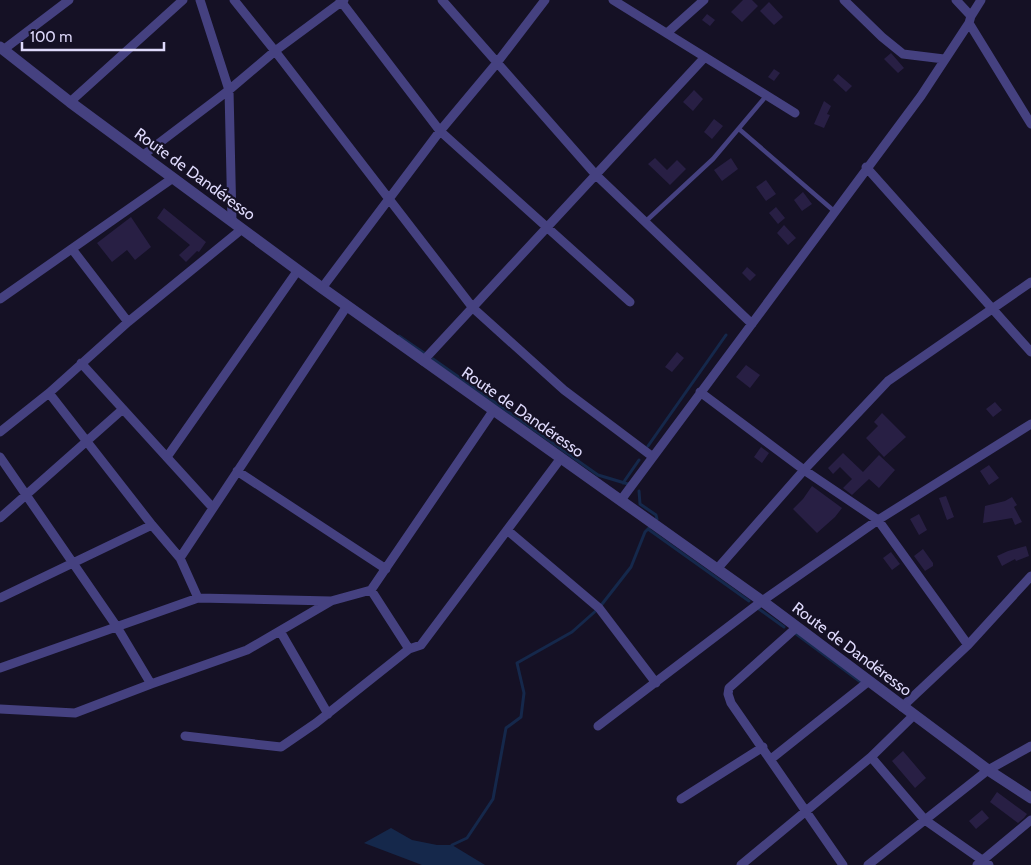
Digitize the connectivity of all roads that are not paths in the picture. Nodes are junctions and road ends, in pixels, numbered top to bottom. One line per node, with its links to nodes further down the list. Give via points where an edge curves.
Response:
1 (69, 0): 15 (street)
2 (183, 0): 22 (street)
3 (200, 0): 20 (street)
4 (234, 0): 16 (street)
5 (442, 0): 19 (street)
6 (545, 0): 19 (street)
7 (613, 0): 14 (street)
8 (704, 0): 14 (street)
9 (844, 0): 18 (street, via 903,54)
10 (956, 0): 13 (street)
11 (981, 0): 13 (street)
12 (342, 1): 16 (street); 26 (street)
13 (970, 20): 18 (street); 24 (street)
14 (667, 34): 17 (street)
15 (2, 48): 22 (street, Route de Dandéresso)
16 (276, 51): 20 (street); 31 (street)
17 (705, 57): 21 (street); 29 (street)
18 (944, 59): 28 (street)
19 (496, 64): 26 (street); 29 (street)
20 (229, 90): 27 (street); 33 (street)
21 (767, 95): 23 (street); 25 (lane)
22 (70, 102): 27 (street, Route de Dandéresso)
23 (795, 113)
24 (1031, 124)
25 (739, 129): 32 (lane); 34 (lane, via 713,159)
26 (440, 131): 31 (street); 35 (street)
27 (142, 156): 30 (street, Route de Dandéresso)
28 (866, 167): 32 (street); 45 (street)
29 (596, 175): 34 (street); 35 (street)
30 (173, 178): 33 (street, Route de Dandéresso); 37 (street)
31 (389, 198): 40 (street); 44 (street)
32 (834, 211): 47 (street)
33 (232, 222): 36 (street, Route de Dandéresso)
34 (645, 222): 47 (street)
35 (547, 228): 42 (street); 44 (street)
36 (242, 229): 38 (street, Route de Dandéresso); 46 (street)
37 (72, 249): 41 (street); 46 (street)
38 (298, 270): 40 (street, Route de Dandéresso); 59 (street)
39 (1031, 282): 45 (street)
40 (322, 288): 43 (street, Route de Dandéresso)
41 (0, 299)
42 (630, 302)
43 (347, 306): 49 (street, Route de Dandéresso); 63 (street)
44 (473, 308): 49 (street); 60 (street, via 564,390)
45 (993, 308): 48 (street); 62 (street, via 888,381)
46 (128, 322): 50 (street)
47 (752, 324): 51 (street)
48 (1031, 352)
49 (423, 361): 54 (street, Route de Dandéresso)
50 (81, 363): 52 (street); 53 (street)
51 (700, 392): 60 (street); 62 (street)
52 (49, 393): 56 (street); 57 (street)
53 (123, 409): 57 (street); 59 (street)
54 (493, 410): 61 (street, Route de Dandéresso); 73 (street)
55 (1031, 424): 68 (street)
56 (0, 432)
57 (87, 441): 64 (street); 69 (street)
58 (0, 457): 64 (street)
59 (167, 457): 66 (street)
60 (653, 457): 65 (street)
61 (561, 458): 65 (street, Route de Dandéresso); 70 (street)
62 (804, 470): 68 (street); 74 (street)
63 (237, 472): 66 (street); 73 (street)
64 (26, 495): 67 (street); 72 (street)
65 (620, 500): 74 (street, Route de Dandéresso)
66 (213, 508): 71 (street)
67 (0, 518)
68 (878, 520): 80 (street); 84 (street)
69 (152, 526): 71 (street); 72 (street)
70 (507, 530): 85 (street, via 421,645); 88 (street, via 599,608)
71 (180, 558): 78 (street)
72 (73, 563): 77 (street); 82 (street)
73 (386, 569): 76 (street)
74 (717, 569): 80 (street, Route de Dandéresso)
75 (1031, 576): 84 (street)
76 (371, 590): 79 (street); 85 (street)
77 (0, 598)
78 (198, 598): 79 (street); 82 (street)
79 (331, 601): 83 (street)
80 (762, 601): 81 (street, Route de Dandéresso); 88 (street)
81 (797, 626): 87 (street, Route de Dandéresso); 97 (street, via 729,688 732,703)
82 (117, 627): 86 (street); 89 (street)
83 (280, 631): 89 (street, via 247,650); 92 (street)
84 (968, 645): 90 (street)
85 (409, 649): 92 (street)
86 (0, 668)
87 (869, 681): 90 (street, Route de Dandéresso); 99 (street)
88 (656, 683): 94 (street)
89 (151, 684): 91 (street, via 75,713)
90 (902, 707): 93 (street, Route de Dandéresso)
91 (0, 709)
92 (328, 714): 95 (street, via 281,747)
93 (914, 715): 98 (street); 100 (street, Route de Dandéresso)
94 (598, 726)
95 (185, 736)
96 (1031, 746): 100 (street)
97 (763, 747): 99 (street); 102 (street)
98 (872, 758): 103 (street); 104 (street)
99 (771, 759): 103 (street)
100 (988, 770): 101 (street, Route de Dandéresso); 104 (street)
101 (1031, 798)
102 (681, 799)
103 (806, 811): 107 (street); 108 (street)
104 (925, 820): 106 (street); 109 (street)
105 (1031, 820): 106 (street)
106 (983, 863)
107 (741, 865)
108 (843, 865)
109 (868, 865)

